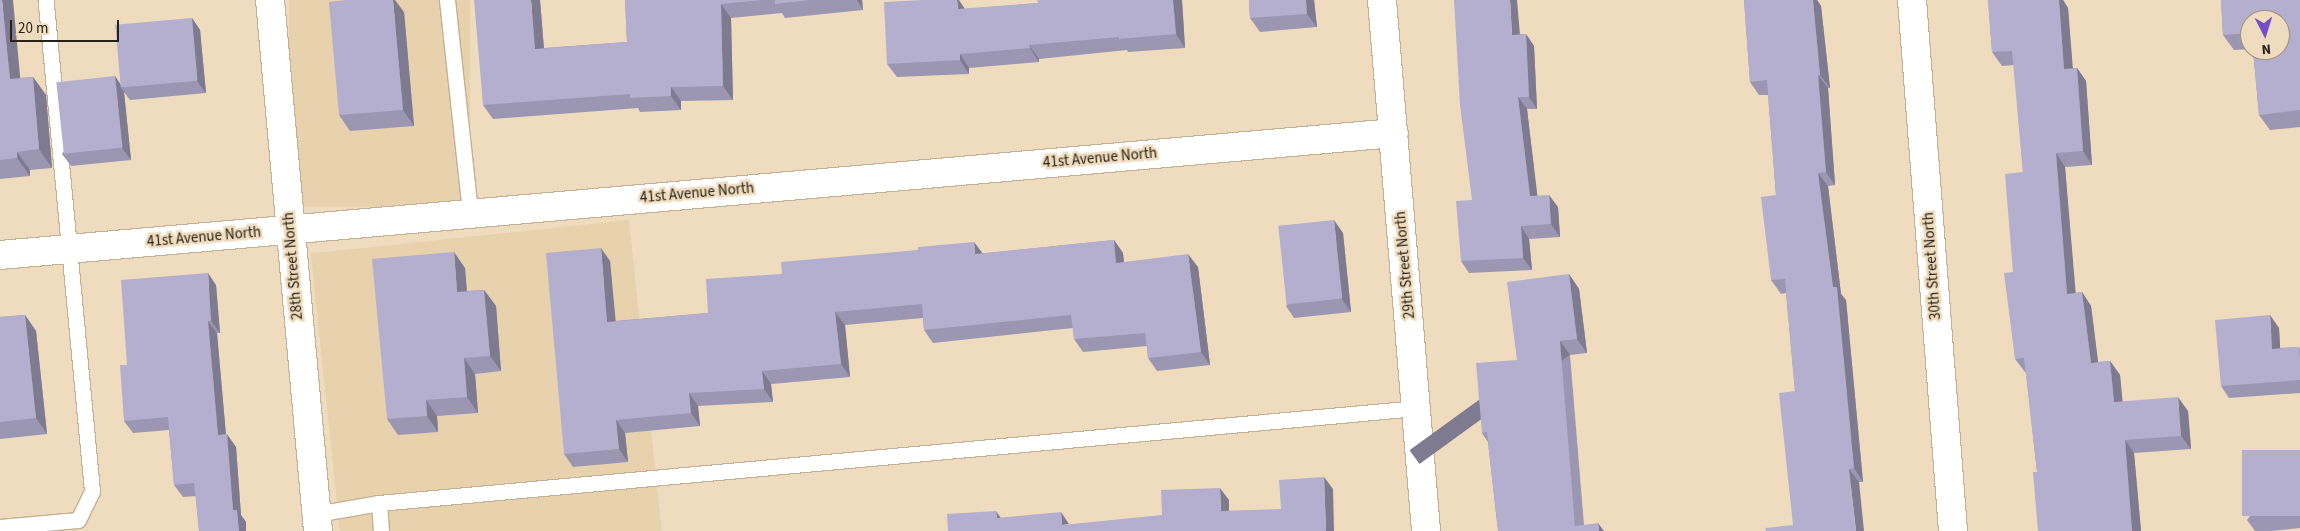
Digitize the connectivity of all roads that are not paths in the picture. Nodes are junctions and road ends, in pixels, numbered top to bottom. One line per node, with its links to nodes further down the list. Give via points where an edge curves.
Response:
1 (46, 0): 9 (lane)
2 (270, 0): 8 (street, 28th Street North)
3 (447, 0): 7 (lane)
4 (1382, 0): 6 (street, 29th Street North)
5 (1912, 0): 17 (street, 30th Street North)
6 (1394, 133): 7 (street, 41st Avenue North); 11 (street, 29th Street North)
7 (470, 213): 8 (street, 41st Avenue North)
8 (290, 229): 9 (street, 41st Avenue North); 13 (street, 28th Street North)
9 (69, 249): 10 (street, 41st Avenue North); 14 (lane, via 92,491 78,520)
10 (0, 255)
11 (1416, 408): 12 (lane); 16 (street, 29th Street North)
12 (379, 503): 13 (lane); 15 (lane)
13 (317, 522)
14 (0, 527)
15 (381, 531)
16 (1426, 531)
17 (1953, 531)

